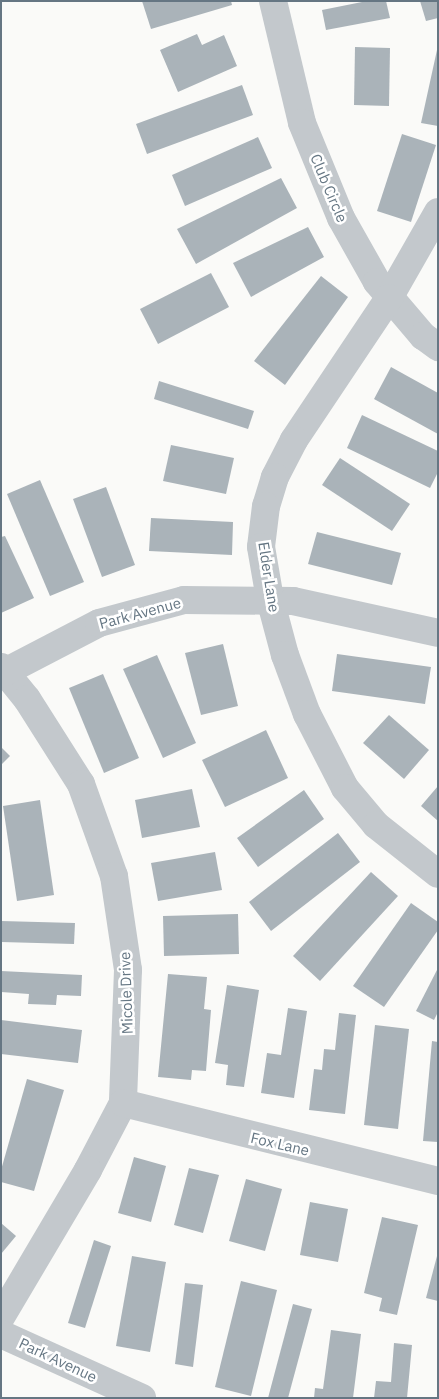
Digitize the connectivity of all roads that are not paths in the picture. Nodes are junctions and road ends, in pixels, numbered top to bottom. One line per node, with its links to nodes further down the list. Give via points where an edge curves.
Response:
1 (273, 1): 3 (street, Club Circle, via 277,29 302,123 341,218 358,252)
2 (438, 212): 3 (street, Elder Lane)
3 (389, 298): 4 (street, Club Circle, via 423,336); 5 (street, Elder Lane, via 299,432 275,477 266,506 261,547)
4 (438, 347)
5 (270, 599): 6 (street, Park Avenue, via 293,601); 7 (street, Park Avenue, via 184,600 108,620); 8 (street, Elder Lane, via 285,655 307,714 346,788 376,825)
6 (438, 633)
7 (3, 671): 9 (street, Micole Drive, via 81,784 114,876 128,970)
8 (438, 874)
9 (124, 1103): 10 (street, Fox Lane); 11 (street, Micole Drive)
10 (438, 1182)
11 (1, 1317)
12 (1, 1334): 13 (street, Park Avenue)
13 (142, 1398)

